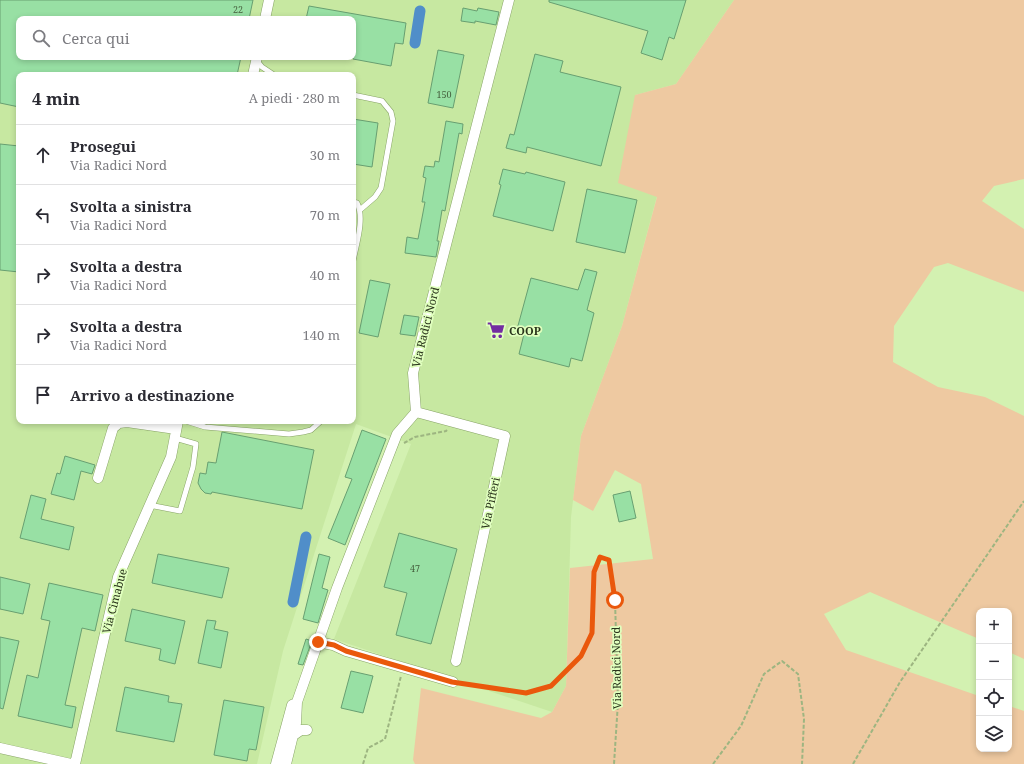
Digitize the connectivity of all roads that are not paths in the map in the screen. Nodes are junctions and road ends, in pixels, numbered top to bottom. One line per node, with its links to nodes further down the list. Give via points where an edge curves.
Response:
1 (269, 0): 3 (street)
2 (509, 0): 12 (street, Via Radici Nord, via 413,372)
3 (266, 16)
4 (257, 60): 6 (street)
5 (258, 60): 7 (lane)
6 (254, 72)
7 (270, 72)
8 (356, 96): 10 (lane, via 382,101 391,112 393,121 382,188)
9 (356, 203): 10 (lane)
10 (361, 209): 11 (lane)
11 (356, 244)
12 (416, 412): 20 (street, via 397,434); 21 (street, Via Pifferi, via 505,436)
13 (119, 424): 18 (street, via 113,428)
14 (141, 424): 17 (street)
15 (196, 424): 16 (lane, via 289,434 311,430)
16 (317, 424)
17 (176, 429): 19 (street, Via Cimabue, via 171,457); 19 (lane, via 196,444 193,467 180,511)
18 (98, 478)
19 (149, 505): 29 (street, Via Cimabue, via 118,577)
20 (318, 642): 22 (street); 23 (street)
21 (456, 661)
22 (452, 682)
23 (297, 702): 24 (street); 26 (street, via 292,706)
24 (296, 716): 25 (street); 25 (street, via 307,730 301,730)
25 (293, 735): 26 (street); 31 (street)
26 (281, 746): 30 (street)
27 (0, 748): 28 (street)
28 (71, 764)
29 (75, 764)
30 (276, 764)
31 (286, 764)

